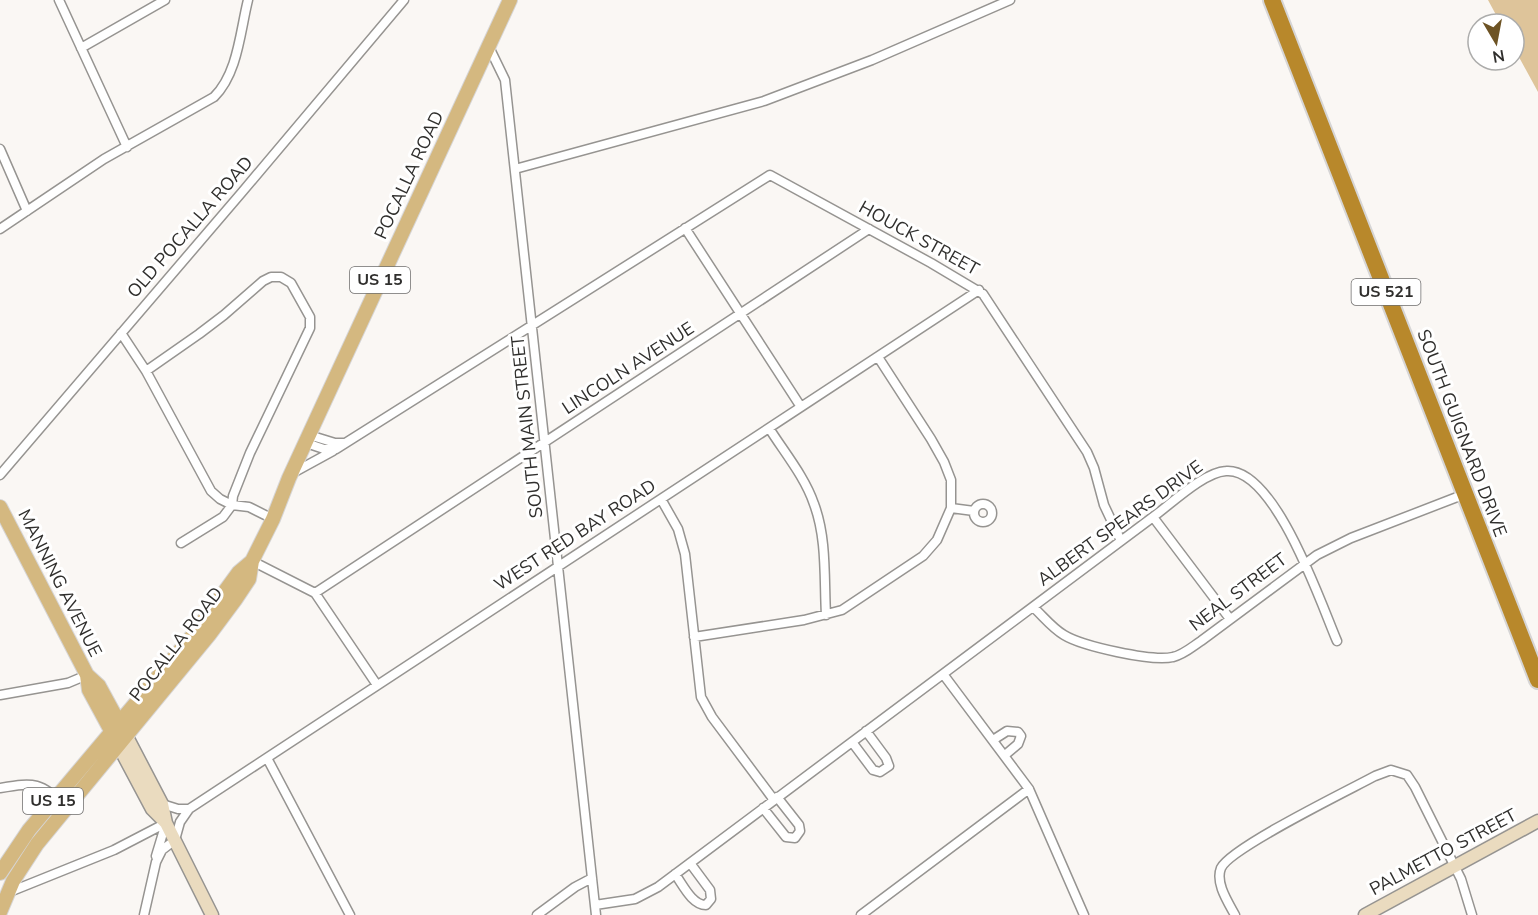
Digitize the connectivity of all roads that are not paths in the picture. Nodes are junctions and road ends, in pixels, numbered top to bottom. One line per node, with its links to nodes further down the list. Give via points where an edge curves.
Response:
1 (59, 0): 9 (street)
2 (165, 0): 9 (street)
3 (248, 0): 10 (street, via 223,88 208,101)
4 (404, 0): 20 (street, OLD POCALLA ROAD)
5 (510, 0): 8 (main road, POCALLA ROAD / US 15)
6 (1010, 0): 12 (street, via 863,64 764,101)
7 (1272, 0): 31 (highway, SOUTH GUIGNARD DRIVE / US 521)
8 (488, 45): 12 (street, SOUTH MAIN STREET, via 505,80); 25 (main road, POCALLA ROAD / US 15)
9 (81, 48): 10 (street)
10 (127, 147): 13 (street)
11 (0, 149): 13 (street)
12 (515, 169): 19 (street, SOUTH MAIN STREET)
13 (27, 211): 15 (street)
14 (685, 228): 16 (street, HOUCK STREET, via 770,175); 18 (street); 19 (street)
15 (0, 229)
16 (869, 229): 17 (street, HOUCK STREET); 18 (street, LINCOLN AVENUE)
17 (979, 291): 21 (street, WEST RED BAY ROAD); 39 (street, HOUCK STREET, via 1087,452)
18 (741, 314): 23 (street); 27 (street, LINCOLN AVENUE)
19 (532, 324): 26 (street); 27 (street, SOUTH MAIN STREET)
20 (121, 333): 22 (street); 30 (street, OLD POCALLA ROAD)
21 (878, 357): 23 (street, WEST RED BAY ROAD); 35 (street, via 944,462 951,480)
22 (146, 371): 33 (street, via 211,491); 33 (street, via 224,315 267,278 281,277 296,290 310,317 310,327 250,453)
23 (801, 407): 24 (street, WEST RED BAY ROAD)
24 (769, 428): 32 (street, WEST RED BAY ROAD); 46 (street, via 808,490 816,510 822,538)
25 (307, 439): 26 (street); 28 (street, via 324,449); 29 (main road, POCALLA ROAD / US 15)
26 (345, 442): 28 (street)
27 (545, 442): 43 (street, SOUTH MAIN STREET); 44 (street, LINCOLN AVENUE)
28 (336, 448): 29 (street)
29 (291, 474): 38 (main road, POCALLA ROAD / US 15)
30 (0, 475)
31 (1465, 494): 42 (street, NEAL STREET, via 1345,541); 52 (highway, SOUTH GUIGNARD DRIVE / US 521)
32 (660, 499): 43 (street, WEST RED BAY ROAD); 48 (street, via 681,537)
33 (232, 505): 38 (street, via 249,507); 40 (street, via 223,517)
34 (0, 507): 51 (main road, MANNING AVENUE)
35 (951, 508): 36 (street); 46 (street, via 941,533 923,556 848,607)
36 (974, 511)
37 (1153, 518): 39 (street, ALBERT SPEARS DRIVE); 42 (street, ALBERT SPEARS DRIVE, via 1206,478 1233,471 1270,500); 47 (street)
38 (273, 519): 41 (main road, POCALLA ROAD / US 15)
39 (1121, 542): 45 (street, ALBERT SPEARS DRIVE)
40 (181, 543)
41 (252, 561): 44 (street); 56 (main road, POCALLA ROAD / US 15, via 239,572)
42 (1305, 564): 47 (street, NEAL STREET); 49 (street, ALBERT SPEARS DRIVE)
43 (559, 566): 53 (street, WEST RED BAY ROAD); 76 (street, SOUTH MAIN STREET)
44 (315, 593): 53 (street)
45 (1033, 607): 47 (street, NEAL STREET, via 1070,638 1154,659 1187,651); 50 (street, ALBERT SPEARS DRIVE)
46 (826, 615): 48 (street)
47 (1230, 619)
48 (694, 637): 63 (street, via 705,706)
49 (1337, 641)
50 (943, 674): 55 (street, ALBERT SPEARS DRIVE); 57 (street)
51 (87, 675): 54 (street, via 68,683); 56 (main road, MANNING AVENUE, via 99,686)
52 (1538, 680)
53 (377, 685): 60 (street, WEST RED BAY ROAD)
54 (0, 695)
55 (866, 731): 58 (street, ALBERT SPEARS DRIVE); 58 (street, via 886,758 887,769 873,770)
56 (119, 734): 64 (main road, US 15); 65 (main road, MANNING AVENUE); 69 (main road, MANNING AVENUE, via 152,809)
57 (993, 740): 59 (street); 59 (street, via 1007,731 1018,732 1020,740)
58 (852, 741): 63 (street, ALBERT SPEARS DRIVE)
59 (1005, 755): 62 (street)
60 (267, 758): 66 (street, WEST RED BAY ROAD); 82 (street)
61 (0, 788): 64 (street, via 34,784)
62 (1029, 789): 85 (street); 86 (street)
63 (776, 799): 67 (street, ALBERT SPEARS DRIVE); 67 (street, via 798,825 800,831 795,838 786,837)
64 (62, 802): 74 (main road, US 15, via 18,844); 77 (main road, US 15)
65 (162, 804): 66 (street); 69 (main road, MANNING AVENUE)
66 (189, 808): 70 (street)
67 (763, 808): 72 (street, ALBERT SPEARS DRIVE)
68 (1538, 821): 73 (main road, PALMETTO STREET)
69 (166, 823): 70 (main road, MANNING AVENUE); 71 (street); 77 (street, via 114,850)
70 (175, 840): 71 (street, via 162,850); 81 (main road, MANNING AVENUE)
71 (156, 862): 80 (street)
72 (690, 863): 75 (street, ALBERT SPEARS DRIVE); 75 (street, via 710,890 711,899 706,905 695,900)
73 (1454, 866): 87 (street, via 1409,778 1402,772 1391,771 1375,776 1232,855 1222,865 1220,874 1222,890); 88 (main road, PALMETTO STREET); 89 (street)
74 (0, 873)
75 (675, 874): 78 (street, ALBERT SPEARS DRIVE, via 635,899)
76 (592, 878): 78 (street, SOUTH MAIN STREET); 83 (street)
77 (4, 895): 79 (main road, US 15)
78 (595, 905): 84 (street, SOUTH MAIN STREET)
79 (0, 912)
80 (144, 915)
81 (212, 915)
82 (350, 915)
83 (537, 915)
84 (596, 915)
85 (861, 915)
86 (1084, 915)
87 (1235, 915)
88 (1365, 915)
89 (1472, 915)

